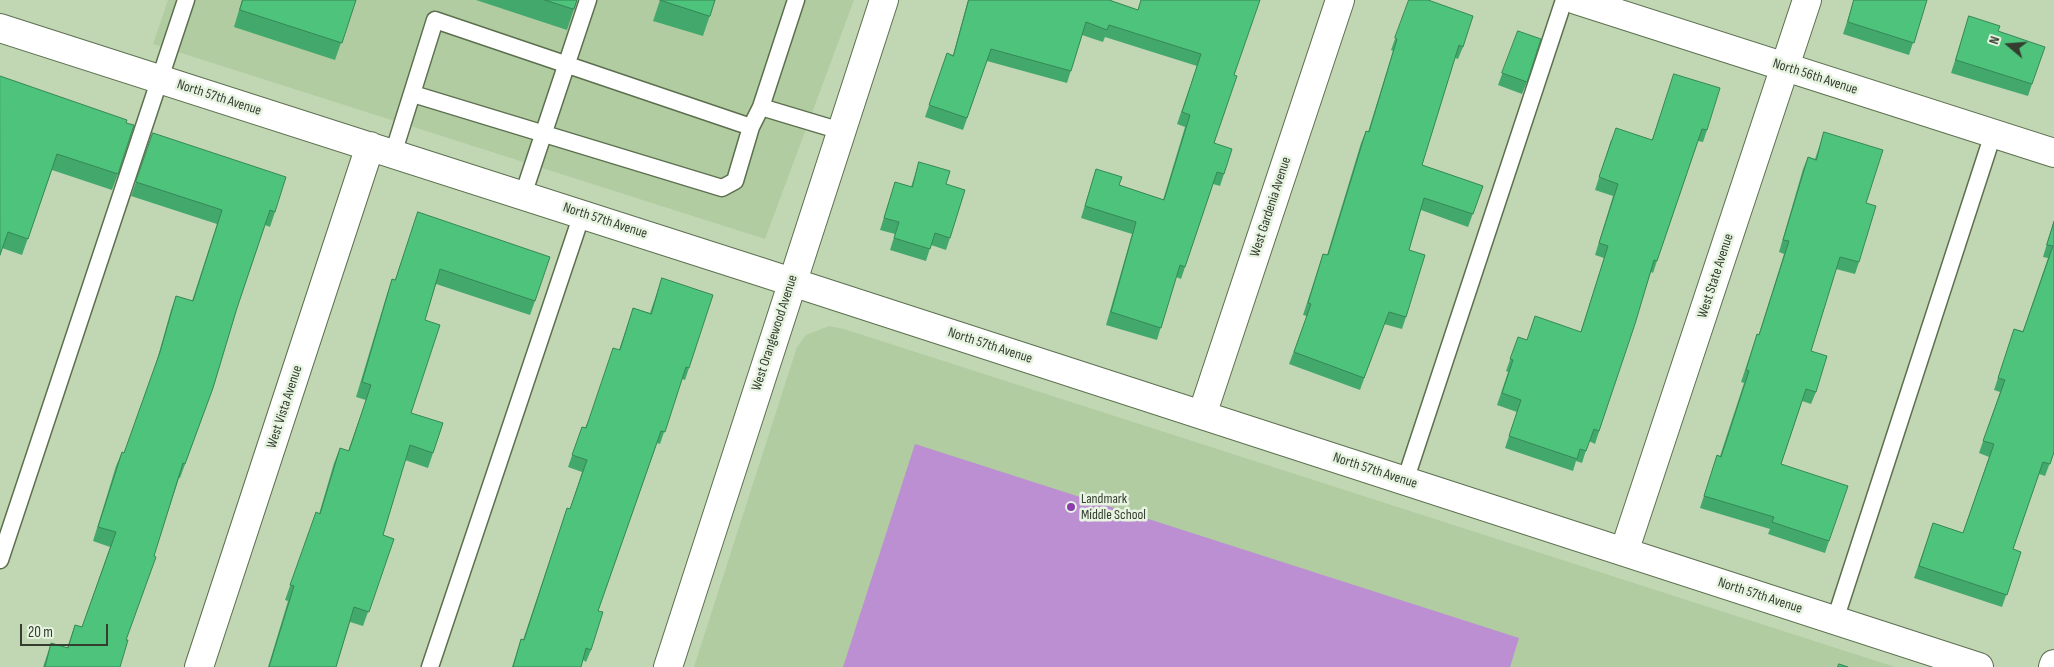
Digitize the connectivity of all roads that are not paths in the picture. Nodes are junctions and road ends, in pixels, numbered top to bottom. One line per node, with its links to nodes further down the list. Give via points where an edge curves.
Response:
1 (186, 0): 12 (lane)
2 (588, 0): 10 (lane)
3 (796, 0): 14 (lane)
4 (884, 0): 16 (street, West Orangewood Avenue)
5 (1340, 0): 24 (street, West Gardenia Avenue)
6 (1564, 0): 25 (lane)
7 (1576, 0): 11 (street, North 56th Avenue)
8 (1807, 0): 11 (street, West State Avenue)
9 (0, 28): 12 (street, North 57th Avenue)
10 (566, 63): 13 (lane, via 436,20); 15 (lane); 17 (lane)
11 (1785, 67): 18 (street, North 56th Avenue); 26 (street, West State Avenue)
12 (160, 79): 19 (street, North 57th Avenue); 27 (lane)
13 (413, 94): 17 (lane); 19 (lane)
14 (761, 106): 15 (lane); 16 (lane)
15 (752, 127): 17 (lane, via 735,181 722,188)
16 (841, 131): 23 (street, West Orangewood Avenue)
17 (542, 134): 21 (lane)
18 (1993, 134): 20 (street, North 56th Avenue); 28 (lane)
19 (382, 150): 21 (street, North 57th Avenue); 29 (street, West Vista Avenue)
20 (2054, 153)
21 (522, 195): 22 (street, North 57th Avenue)
22 (582, 214): 23 (street, North 57th Avenue); 30 (lane)
23 (792, 282): 24 (street, North 57th Avenue); 31 (street, West Orangewood Avenue)
24 (1202, 415): 25 (street, North 57th Avenue)
25 (1405, 481): 26 (street, North 57th Avenue)
26 (1624, 552): 28 (street, North 57th Avenue)
27 (0, 560)
28 (1834, 620): 32 (street, North 57th Avenue)
29 (199, 667)
30 (430, 667)
31 (668, 667)
32 (1979, 667)

